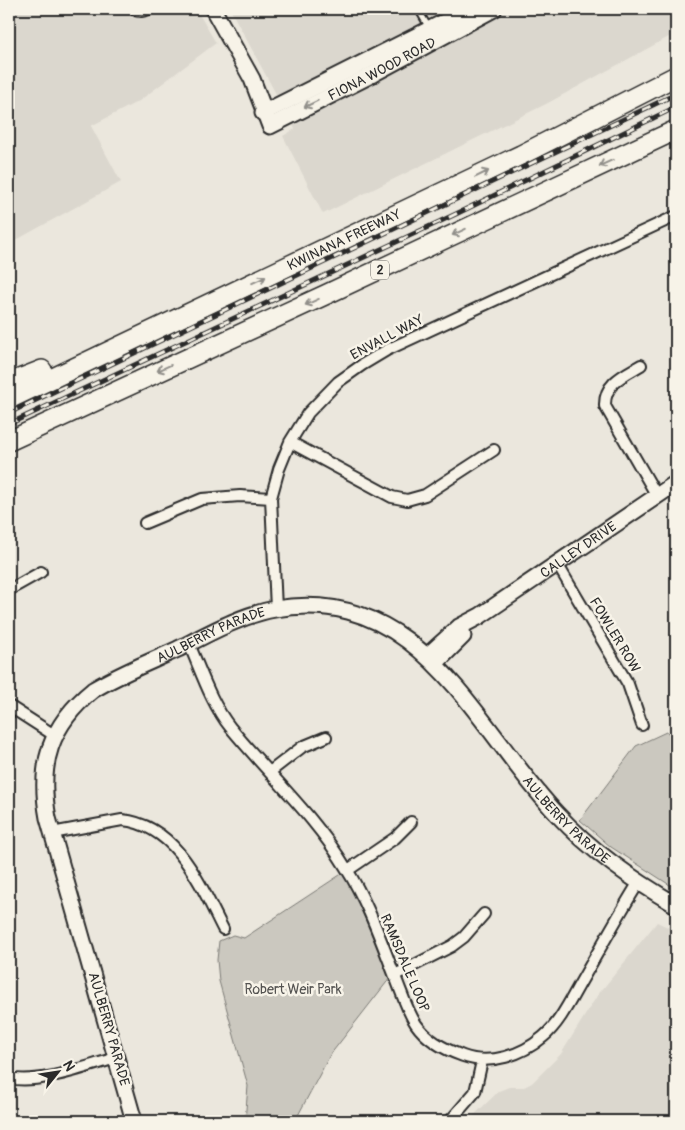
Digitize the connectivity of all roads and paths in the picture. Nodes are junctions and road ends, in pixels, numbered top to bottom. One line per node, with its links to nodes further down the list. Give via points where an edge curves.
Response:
1 (131, 9): 2 (lane, via 138,14)
2 (155, 9)
3 (213, 9): 10 (main road)
4 (418, 9): 7 (lane)
5 (470, 9): 7 (main road, FIONA WOOD ROAD)
6 (494, 9): 7 (main road, FIONA WOOD ROAD)
7 (433, 36): 12 (main road, FIONA WOOD ROAD)
8 (676, 70): 11 (highway)
9 (676, 76): 11 (highway, KWINANA FREEWAY)
10 (252, 79): 12 (main road); 12 (main road, FIONA WOOD ROAD, via 266,120)
11 (612, 108): 15 (highway, KWINANA FREEWAY, one-way to 11, via 513,160)
12 (281, 112)
13 (676, 131): 18 (highway, 2, one-way to 18, via 326,296)
14 (676, 216): 21 (street, ENVALL WAY, via 435,327 362,365 338,382 308,413)
15 (214, 300): 17 (highway); 19 (highway, KWINANA FREEWAY)
16 (641, 365): 25 (street, via 609,386 604,396 605,406)
17 (9, 383)
18 (109, 393): 20 (highway, 2); 23 (highway)
19 (9, 398)
20 (9, 441)
21 (290, 442): 22 (street, via 392,497 408,500 425,495); 26 (street, ENVALL WAY)
22 (494, 450)
23 (9, 454)
24 (676, 483): 25 (main road, CALLEY DRIVE)
25 (658, 496): 28 (main road, CALLEY DRIVE)
26 (270, 498): 27 (street, via 202,499); 31 (street, ENVALL WAY)
27 (145, 523)
28 (556, 562): 33 (main road, CALLEY DRIVE, via 480,616 459,627); 35 (street, FOWLER ROW, via 628,684)
29 (41, 572): 30 (street)
30 (9, 590)
31 (276, 609): 32 (main road, AULBERRY PARADE, via 238,621); 33 (main road, AULBERRY PARADE, via 317,607 351,612 384,624)
32 (189, 644): 36 (main road, AULBERRY PARADE, via 93,690 76,705); 38 (street, RAMSDALE LOOP, via 225,719)
33 (432, 659): 42 (main road, AULBERRY PARADE, via 556,814 585,842)
34 (9, 706): 36 (street)
35 (642, 725)
36 (54, 735): 40 (main road, AULBERRY PARADE, via 44,777 45,805)
37 (326, 737): 38 (street, via 302,747)
38 (271, 771): 41 (street, RAMSDALE LOOP, via 320,828)
39 (411, 822): 41 (street, via 395,838)
40 (52, 834): 45 (street, via 122,820 134,821 160,833 205,894); 47 (main road, AULBERRY PARADE)
41 (348, 870): 46 (street, RAMSDALE LOOP)
42 (639, 882): 43 (main road, AULBERRY PARADE); 48 (street, via 553,1027 531,1046 504,1057)
43 (676, 905)
44 (484, 914): 46 (street, via 452,946)
45 (223, 929)
46 (395, 975): 48 (street, RAMSDALE LOOP, via 410,1014 425,1034 445,1048)
47 (117, 1058): 49 (street, via 42,1078); 50 (main road, AULBERRY PARADE)
48 (482, 1061): 51 (street, via 475,1092)
49 (9, 1078)
50 (134, 1121)
51 (450, 1121)

